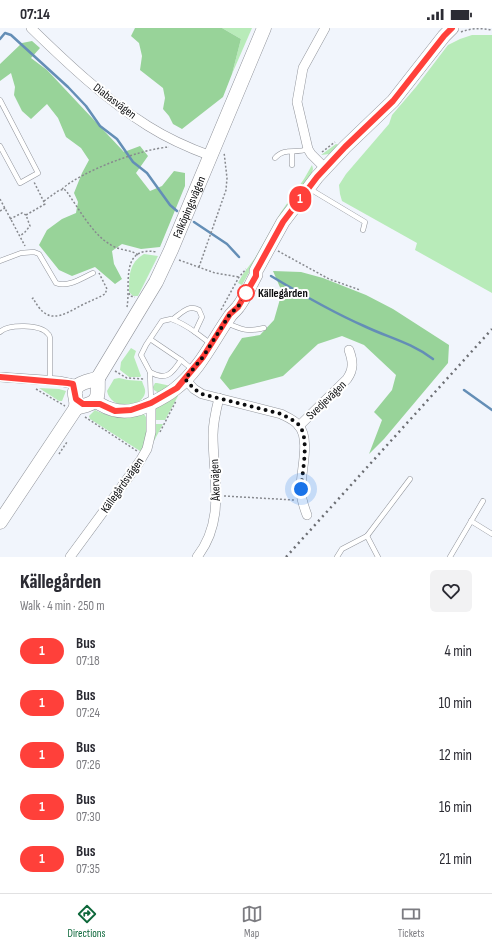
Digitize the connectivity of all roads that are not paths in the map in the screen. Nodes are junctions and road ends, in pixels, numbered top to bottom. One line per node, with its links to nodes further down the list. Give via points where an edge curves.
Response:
1 (31, 28): 9 (street, Diabasvägen, via 106,96 148,126)
2 (264, 28): 9 (main road, Falköpingsvägen)
3 (325, 28): 7 (street, via 303,68 297,102)
4 (452, 28): 12 (street, via 393,101)
5 (0, 100): 6 (lane, via 38,173 20,183)
6 (0, 146)
7 (308, 149): 8 (lane); 12 (street)
8 (292, 152): 10 (lane, via 280,153); 11 (lane)
9 (211, 156): 30 (main road, Falköpingsvägen, via 156,282)
10 (275, 158)
11 (292, 165)
12 (325, 168): 13 (street)
13 (308, 188): 14 (lane, via 365,222); 17 (street, via 283,222 256,271 251,273)
14 (363, 230)
15 (0, 261): 16 (lane, via 21,253 40,254 58,284 69,284)
16 (93, 273)
17 (228, 318): 19 (lane, via 240,329 253,331); 23 (street)
18 (173, 319): 21 (lane); 21 (lane, via 186,309 199,310 202,317); 22 (lane, via 162,321)
19 (264, 328)
20 (0, 332): 29 (lane, via 12,326 42,329 48,334)
21 (195, 332): 23 (lane)
22 (150, 339): 25 (lane); 26 (lane, via 141,355)
23 (212, 344): 27 (street)
24 (349, 350): 33 (street, Svedjevägen, via 352,373)
25 (181, 360): 26 (lane, via 170,374 162,376); 27 (lane)
26 (150, 372): 32 (lane)
27 (189, 374): 31 (street, via 198,391); 32 (street, via 177,388)
28 (0, 378): 29 (street)
29 (50, 381): 30 (street)
30 (85, 396): 32 (street, via 115,411 123,412 142,408); 38 (main road, Falköpingsvägen)
31 (218, 398): 33 (street, via 281,414); 42 (street, Åkervägen, via 213,436 216,513 211,532)
32 (151, 403): 41 (street, Källegårdsvägen, via 152,432 143,455)
33 (299, 426): 36 (street, via 304,446 302,501)
34 (410, 479): 40 (lane)
35 (483, 501): 37 (lane)
36 (307, 515)
37 (471, 521): 39 (lane); 45 (lane)
38 (0, 522)
39 (492, 534)
40 (367, 536): 43 (lane, via 342,549); 44 (lane)
41 (70, 557)
42 (197, 557)
43 (337, 557)
44 (378, 557)
45 (450, 557)

